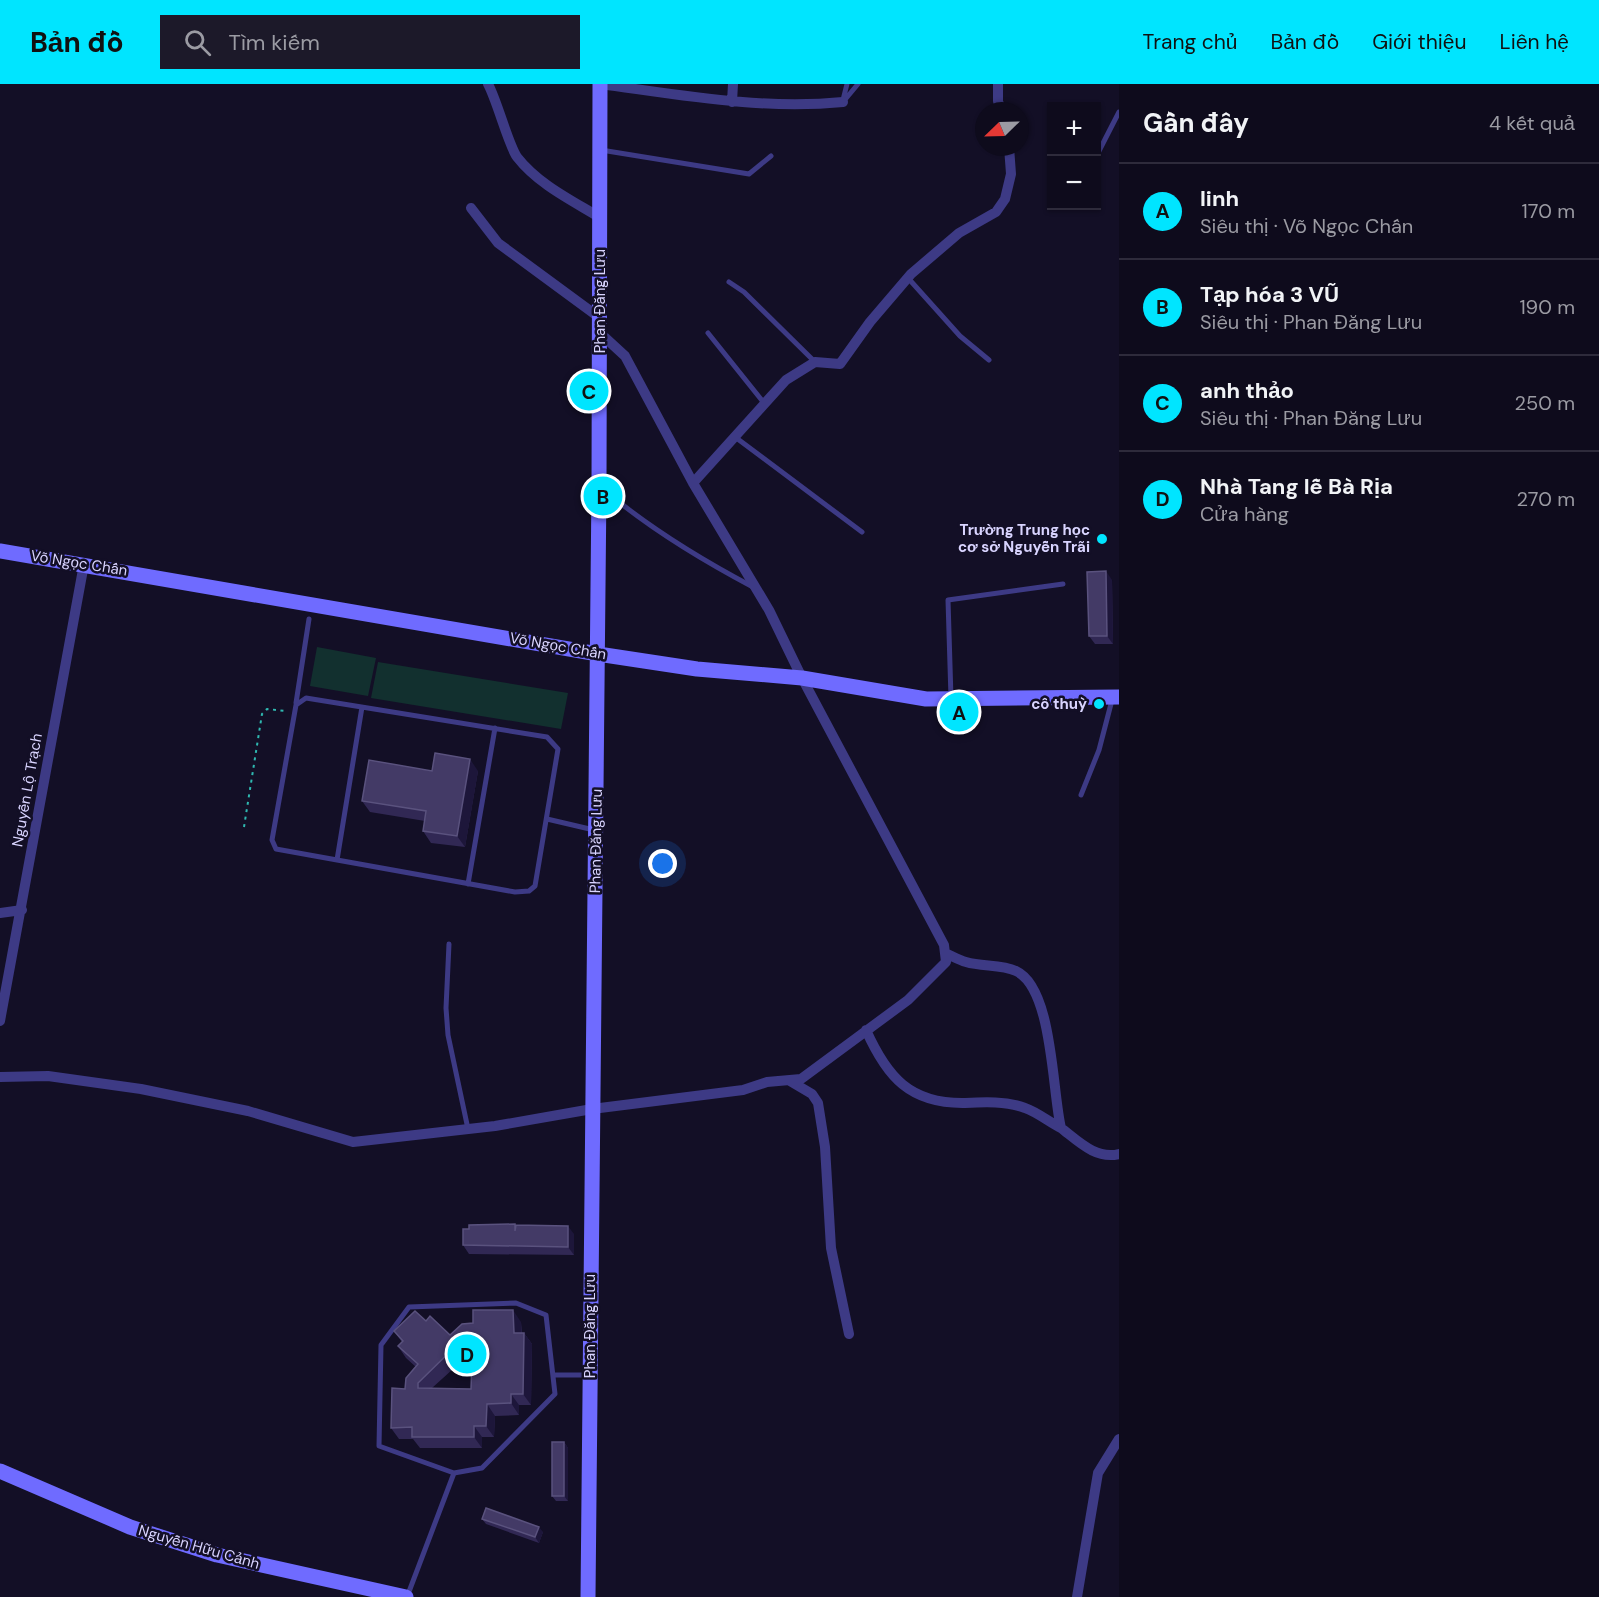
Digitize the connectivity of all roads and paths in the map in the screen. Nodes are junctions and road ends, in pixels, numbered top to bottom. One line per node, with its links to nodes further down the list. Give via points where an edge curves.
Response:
1 (488, 84): 16 (street, via 516,156 547,186)
2 (600, 84): 7 (street); 12 (street, Phan Đăng Lưu)
3 (733, 84): 7 (street)
4 (847, 84): 8 (lane)
5 (858, 84): 8 (lane)
6 (998, 84): 9 (street)
7 (732, 102): 8 (street)
8 (843, 102)
9 (998, 102)
10 (1119, 112): 11 (lane)
11 (1101, 147)
12 (599, 150): 13 (lane, via 749,174); 16 (street, Phan Đăng Lưu)
13 (771, 156)
14 (1010, 156): 17 (street, via 1011,174 1005,199 996,212 959,233)
15 (471, 208): 19 (street, via 498,243 537,268)
16 (599, 217): 19 (street, Phan Đăng Lưu)
17 (908, 278): 21 (lane, via 960,336); 22 (street, via 840,364)
18 (729, 282): 22 (lane)
19 (600, 325): 25 (street, via 625,356); 26 (street, Phan Đăng Lưu)
20 (708, 333): 23 (lane)
21 (989, 360)
22 (815, 362): 23 (street, via 786,380)
23 (764, 403): 24 (street)
24 (735, 437): 25 (street); 27 (lane)
25 (693, 483): 31 (street)
26 (599, 486): 31 (lane, via 700,559); 33 (street, Phan Đăng Lưu)
27 (862, 532)
28 (0, 551): 29 (street, Võ Ngọc Chấn)
29 (84, 564): 33 (street, Võ Ngọc Chấn); 47 (street, Nguyễn Lộ Trạch)
30 (1063, 584): 36 (lane, via 948,600)
31 (757, 589): 34 (street)
32 (309, 619): 37 (lane)
33 (598, 654): 34 (street, Võ Ngọc Chấn, via 697,669); 44 (street, Phan Đăng Lưu)
34 (802, 678): 36 (street, Võ Ngọc Chấn, via 907,697); 50 (street)
35 (1116, 697): 36 (street, Võ Ngọc Chấn); 41 (lane)
36 (951, 699)
37 (296, 705): 38 (lane, via 306,698); 39 (lane)
38 (362, 707): 40 (lane); 45 (lane)
39 (295, 712): 43 (path, via 267,709 262,714); 45 (lane, via 272,840 276,849)
40 (495, 728): 42 (lane, via 547,737 558,749); 46 (lane)
41 (1081, 795)
42 (547, 819): 44 (lane); 46 (lane, via 535,886 515,892)
43 (244, 827)
44 (596, 830): 55 (street, Phan Đăng Lưu)
45 (337, 860): 46 (lane)
46 (468, 884)
47 (22, 910): 48 (street); 51 (street, Nguyễn Lộ Trạch)
48 (0, 913)
49 (449, 944): 57 (lane, via 448,1035)
50 (945, 953): 52 (street, via 946,962); 56 (street, via 966,962 1017,971 1035,991 1046,1029)
51 (0, 1021)
52 (866, 1030): 54 (street, via 801,1079); 56 (street, via 884,1066 915,1094 928,1100 1025,1108)
53 (0, 1077): 57 (street, via 48,1076 141,1089 248,1111 353,1142)
54 (789, 1081): 55 (street); 59 (street, via 812,1094 818,1103 825,1147 831,1248)
55 (592, 1109): 57 (street); 61 (street, Phan Đăng Lưu)
56 (1061, 1128): 58 (street, via 1090,1150 1107,1157)
57 (468, 1129)
58 (1119, 1154)
59 (849, 1334)
60 (553, 1375): 61 (lane); 64 (lane, via 555,1394 482,1468); 64 (lane, via 546,1315 516,1303 409,1307 381,1345 379,1446)
61 (590, 1375): 66 (street, Phan Đăng Lưu)
62 (1119, 1439): 67 (street, via 1098,1473)
63 (0, 1471): 65 (street, Nguyễn Hữu Cảnh, via 130,1527 217,1555)
64 (454, 1473): 65 (lane)
65 (406, 1597)
66 (588, 1597)
67 (1077, 1597)

